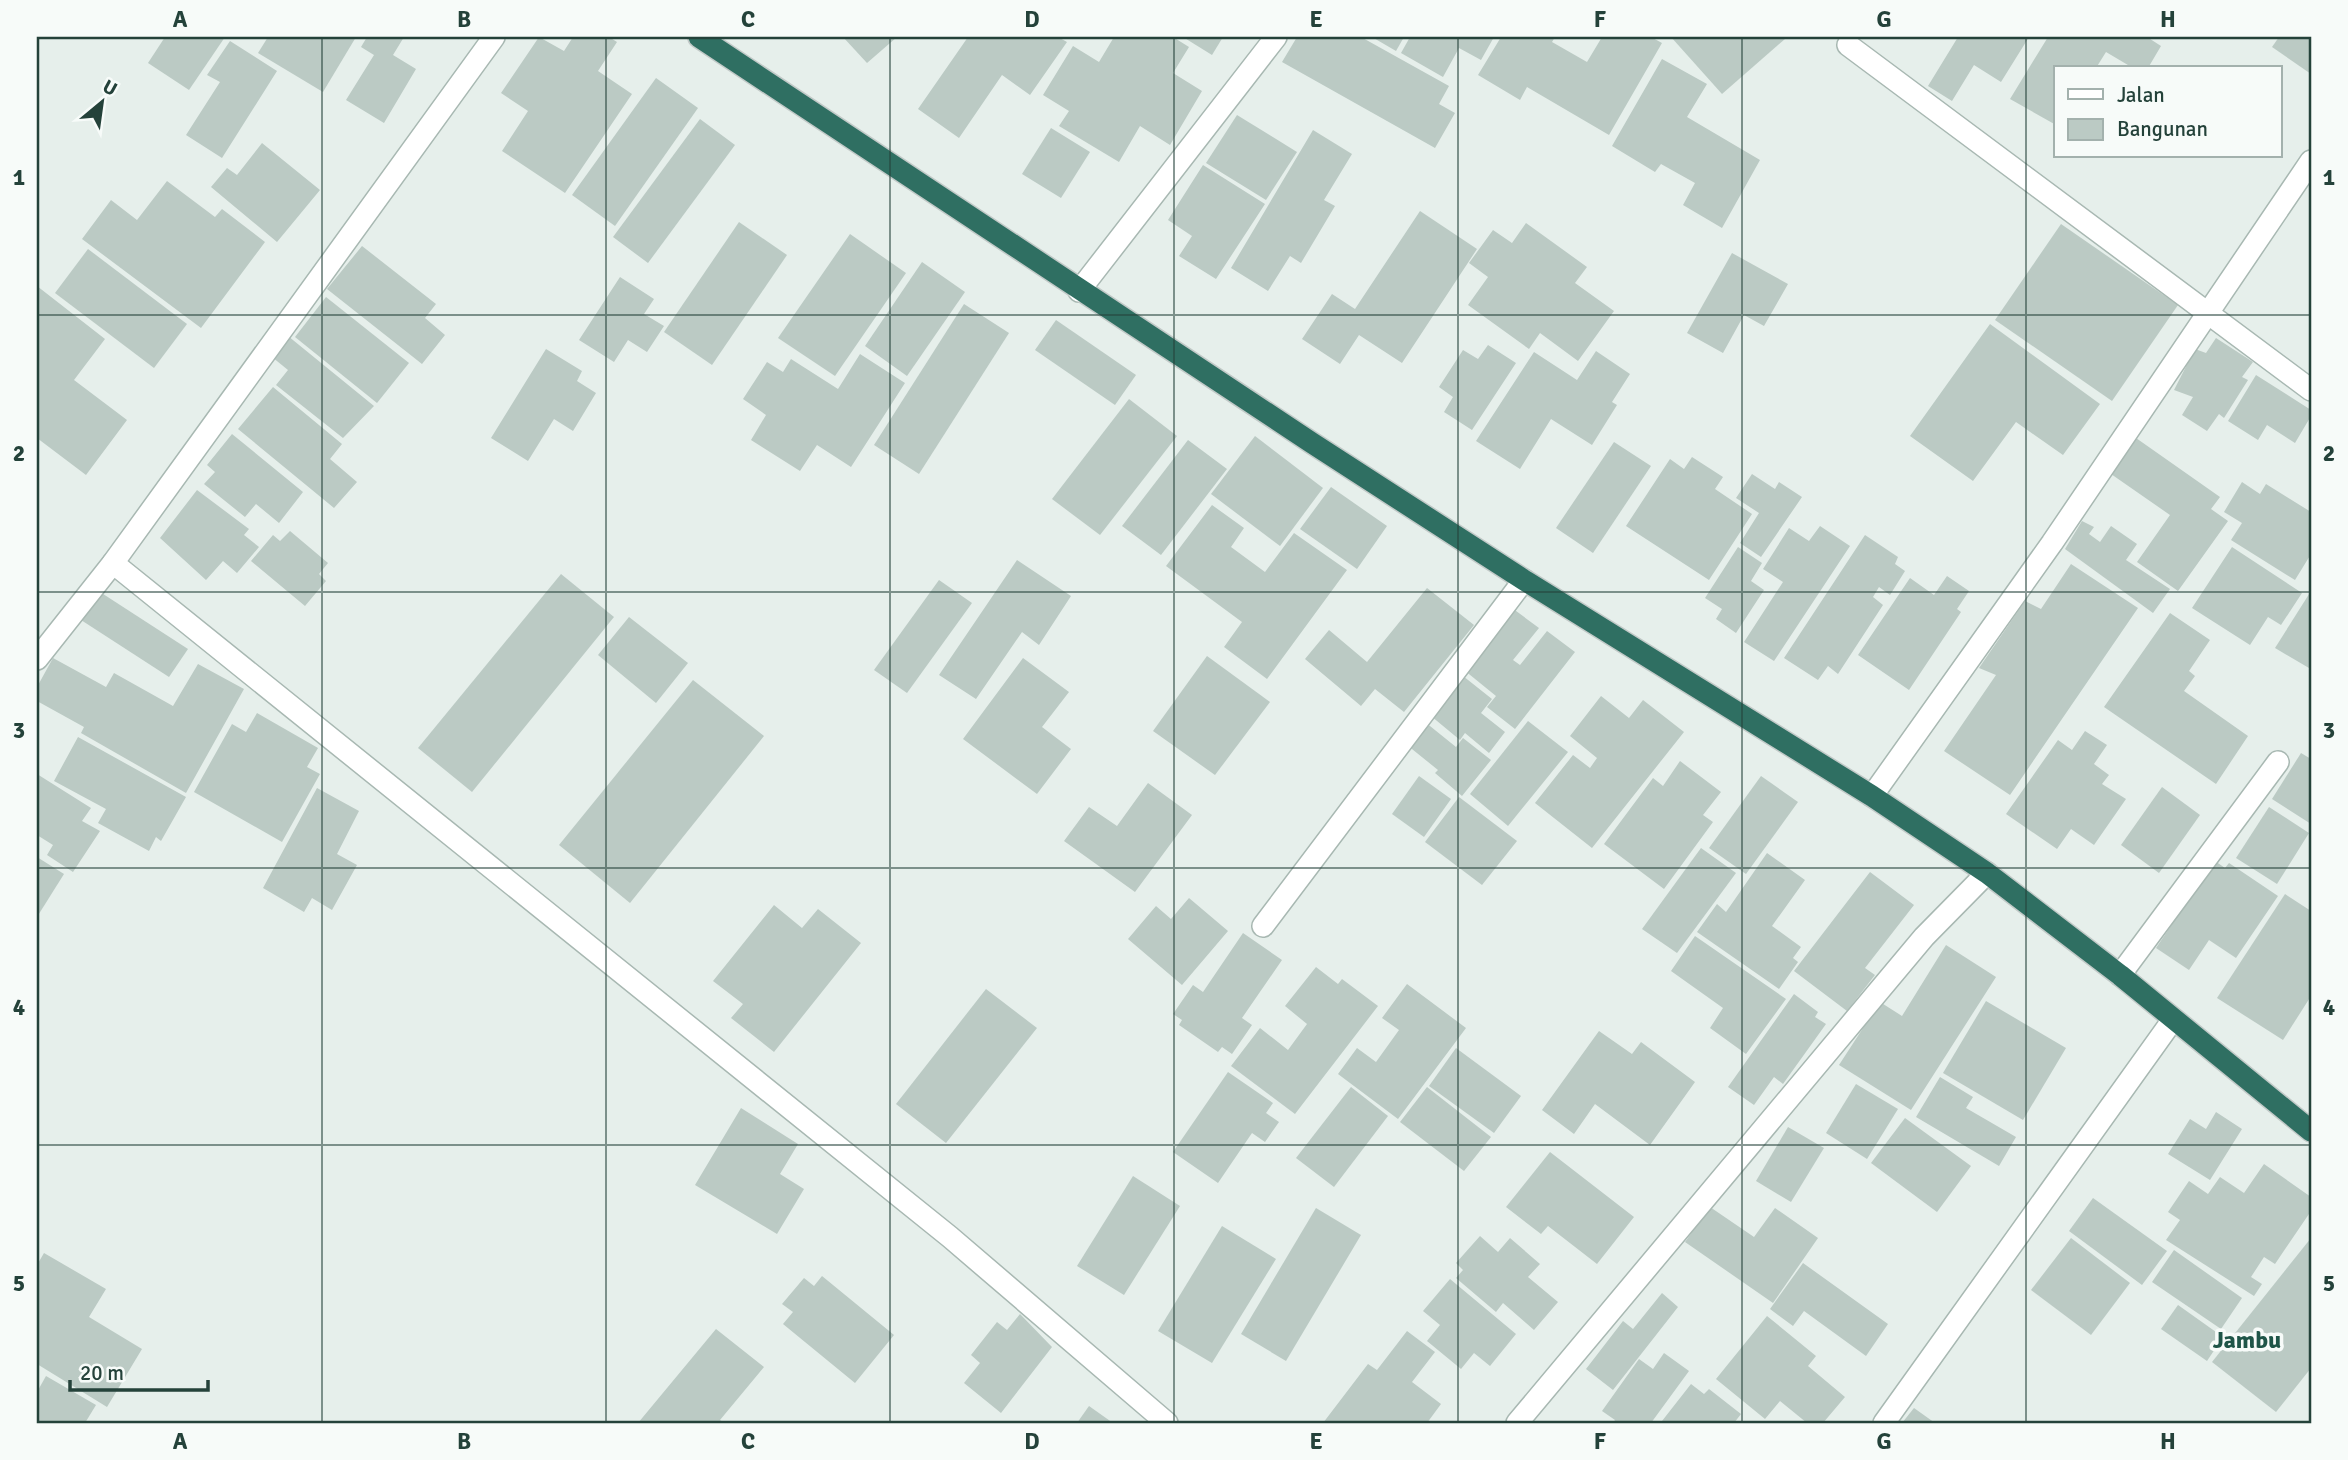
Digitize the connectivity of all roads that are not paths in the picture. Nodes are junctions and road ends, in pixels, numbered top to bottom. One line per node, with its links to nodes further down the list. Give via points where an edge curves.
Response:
1 (494, 37): 9 (street)
2 (699, 37): 6 (highway)
3 (1276, 37): 6 (street)
4 (1849, 45): 7 (street)
5 (2311, 161): 7 (street)
6 (1079, 291): 10 (highway)
7 (2208, 312): 8 (street); 13 (street, via 2052,543)
8 (2311, 390)
9 (113, 563): 11 (street); 19 (street, via 950,1237)
10 (1524, 580): 13 (highway); 15 (street)
11 (37, 659)
12 (2278, 762): 16 (street)
13 (1872, 796): 14 (highway)
14 (1987, 873): 16 (highway); 20 (street, via 1924,937)
15 (1262, 926)
16 (2120, 975): 17 (highway)
17 (2172, 1021): 18 (highway); 21 (street)
18 (2311, 1131)
19 (1167, 1423)
20 (1517, 1423)
21 (1884, 1423)

